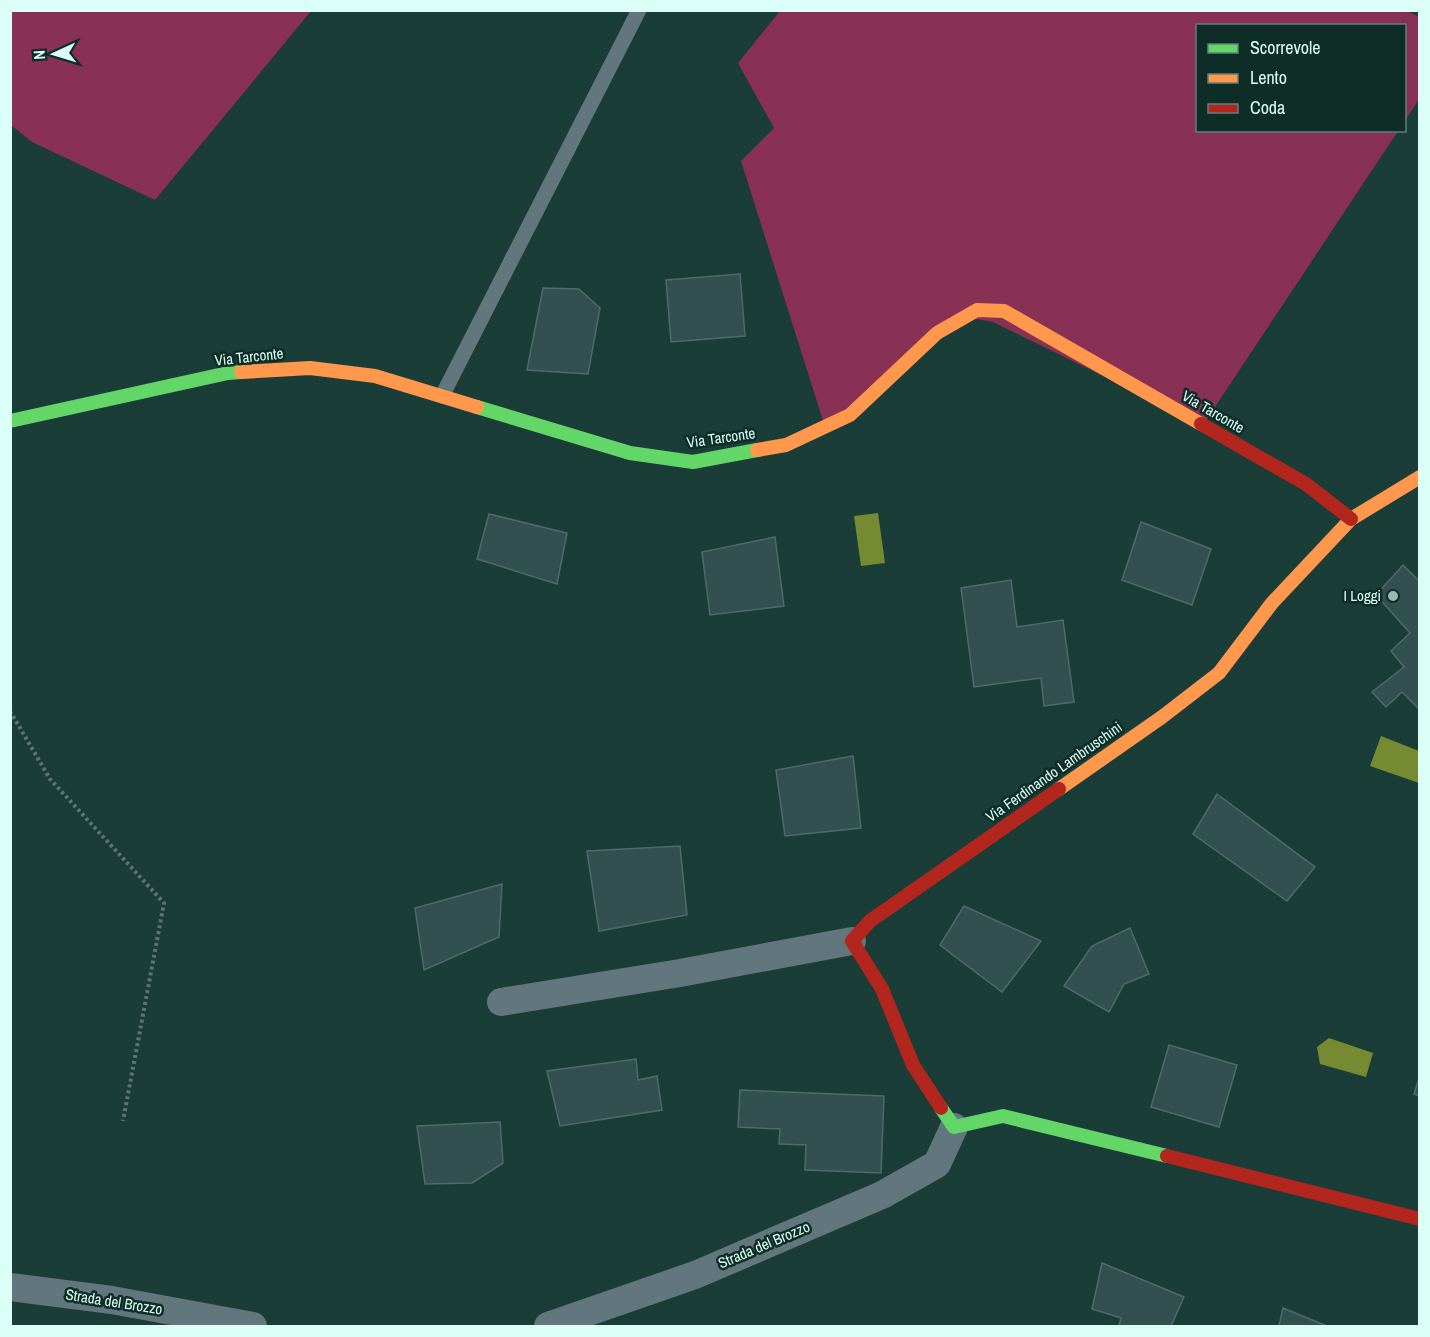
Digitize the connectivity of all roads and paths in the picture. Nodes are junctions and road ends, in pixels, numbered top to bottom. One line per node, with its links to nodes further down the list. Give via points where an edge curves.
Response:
1 (639, 10): 2 (lane)
2 (442, 396): 3 (street, Via Tarconte, via 375,376 310,368 228,373); 5 (street, Via Tarconte, via 630,453 693,462 786,445 850,415 937,333 977,310 1004,311 1306,484)
3 (10, 421)
4 (1419, 477): 5 (street, Via Ferdinando Lambruschini)
5 (1351, 519): 7 (street, Via Ferdinando Lambruschini, via 1272,603 1219,673 870,921)
6 (10, 711): 9 (path, via 50,779 164,903)
7 (852, 941): 8 (street); 10 (street, via 882,989 913,1065)
8 (501, 1002)
9 (123, 1121)
10 (954, 1128): 11 (street, via 1003,1116); 14 (street, Strada del Brozzo, via 938,1164 882,1195 695,1275)
11 (1419, 1219)
12 (10, 1287): 13 (street, Strada del Brozzo, via 112,1300)
13 (253, 1326)
14 (548, 1326)

